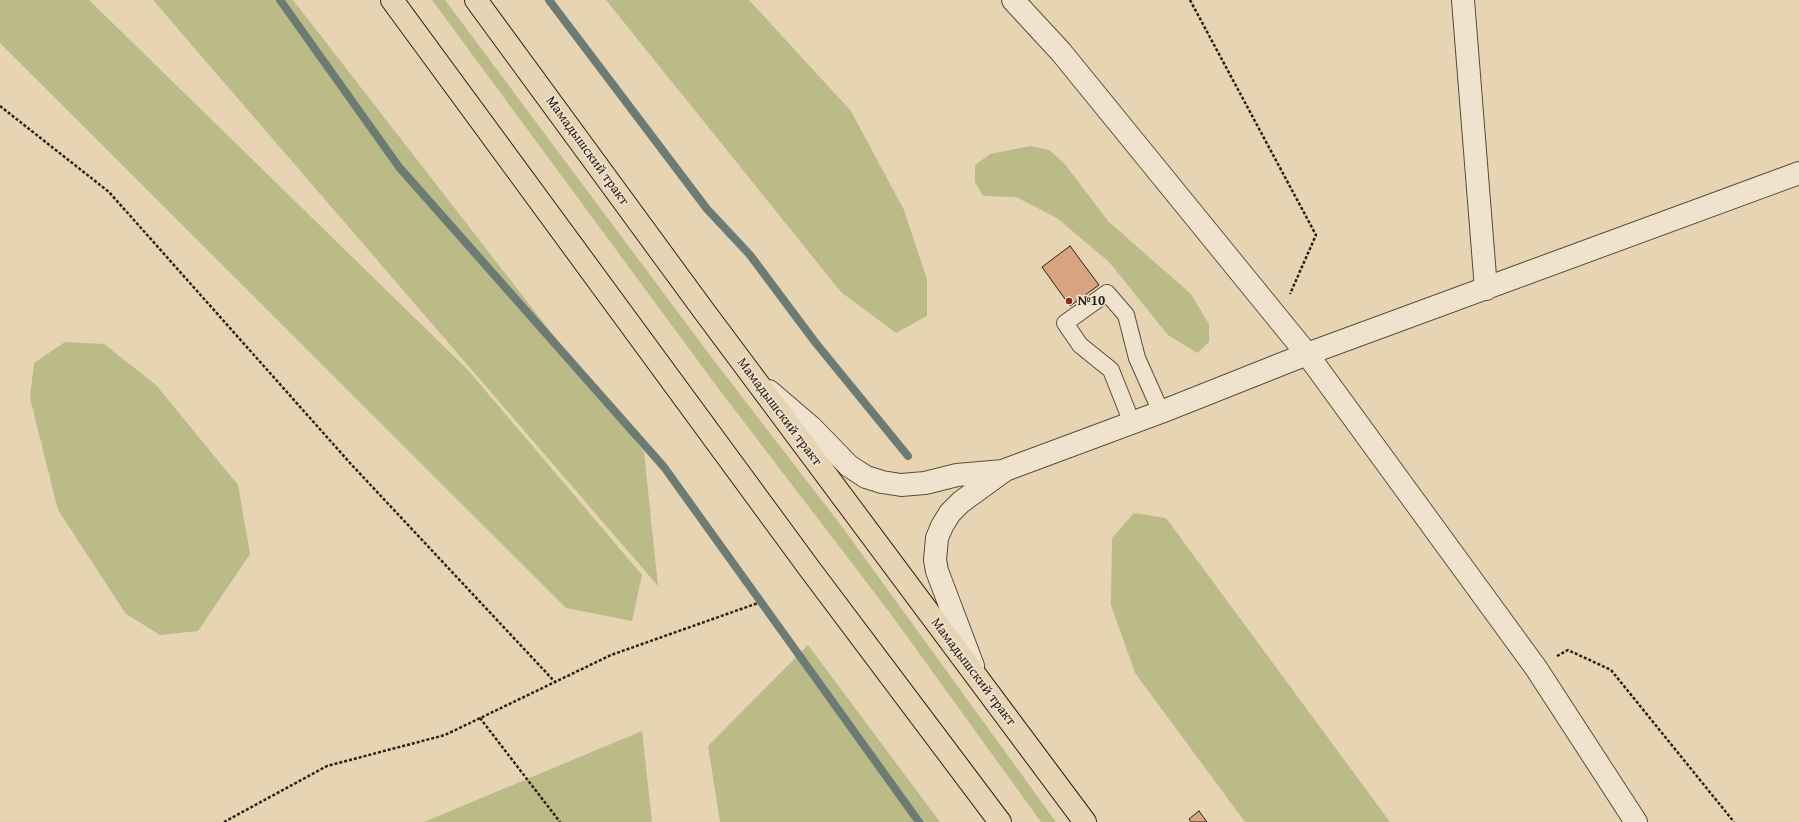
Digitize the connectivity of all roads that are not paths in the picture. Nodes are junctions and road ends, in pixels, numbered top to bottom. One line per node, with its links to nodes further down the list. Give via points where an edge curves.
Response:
1 (392, 0): 13 (main road, via 809,568)
2 (476, 0): 8 (main road, Мамадышский тракт)
3 (1013, 0): 7 (street, via 1061,52)
4 (1462, 0): 6 (street)
5 (1799, 173): 6 (street)
6 (1486, 289): 7 (street)
7 (1307, 354): 9 (street); 15 (street, via 1536,668)
8 (756, 380): 11 (street, via 811,427 849,466 866,477 901,484 925,483 957,475); 12 (main road, Мамадышский тракт)
9 (1161, 412): 10 (street); 10 (lane, via 1138,358 1126,315 1107,293 1065,323 1080,345 1111,370)
10 (1132, 423): 11 (street)
11 (1004, 470): 12 (street, via 973,492 950,513 942,526 935,550 941,584)
12 (978, 678): 14 (main road, Мамадышский тракт)
13 (1000, 822)
14 (1085, 822)
15 (1636, 822)

